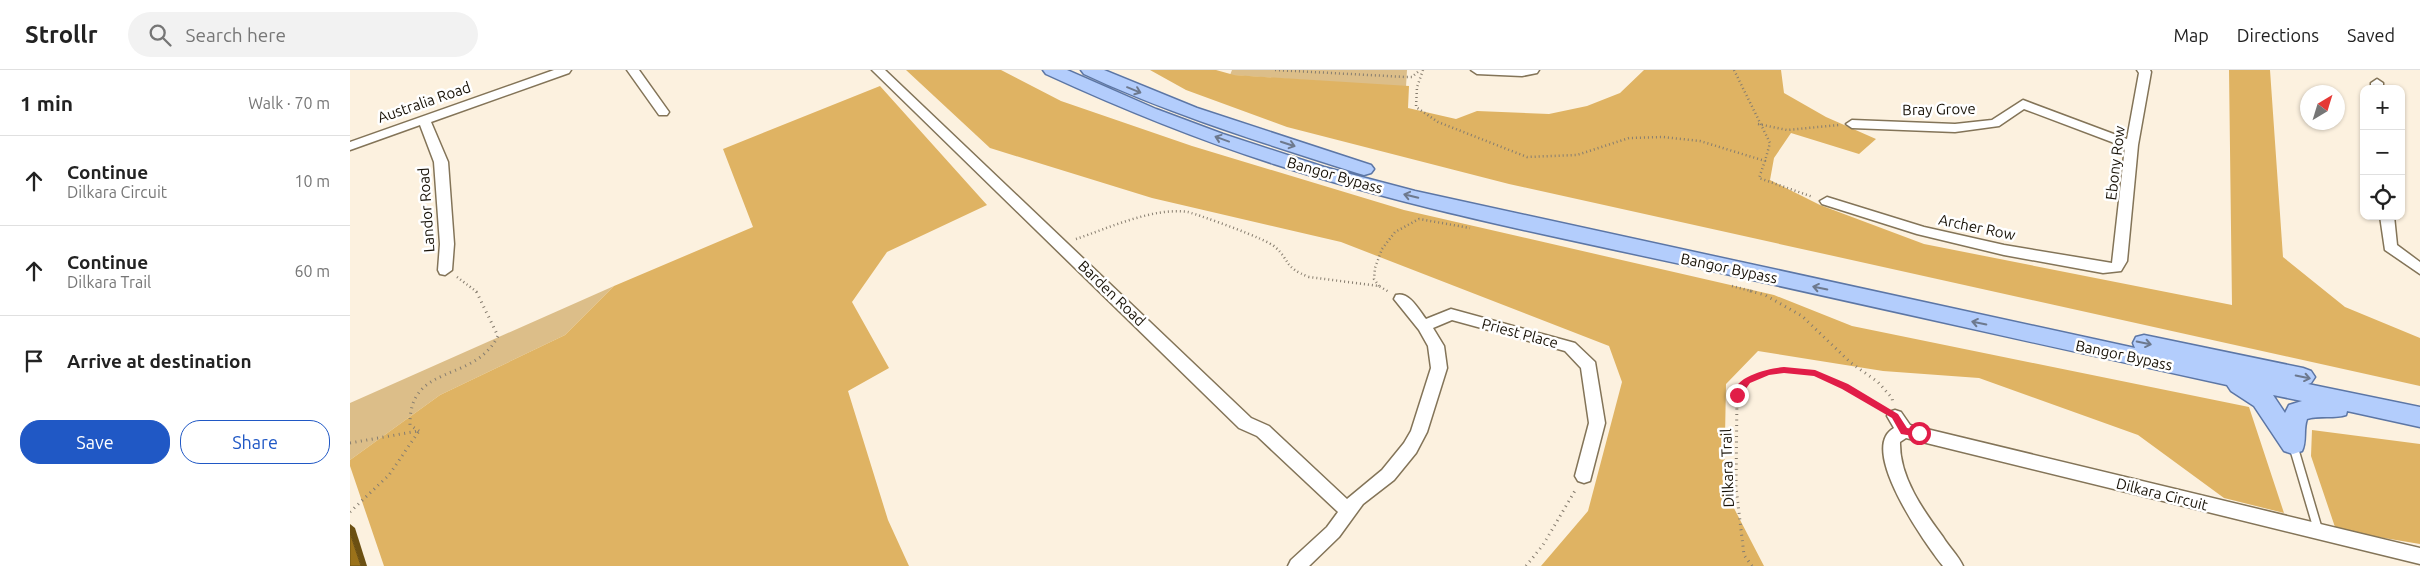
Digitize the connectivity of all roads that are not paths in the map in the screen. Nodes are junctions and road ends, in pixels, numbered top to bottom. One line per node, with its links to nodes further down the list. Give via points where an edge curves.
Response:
1 (565, 70): 10 (street, Australia Road)
2 (633, 70): 9 (street)
3 (878, 70): 29 (street, Barden Road, via 1245,422 1263,430)
4 (1052, 70): 21 (main road, Bangor Bypass, one-way to 4, via 1458,208 1326,174 1122,102)
5 (1090, 70): 22 (main road, Bangor Bypass, one-way to 22, via 1214,119 1365,170 1506,205)
6 (1477, 70): 7 (street)
7 (1533, 70)
8 (2142, 70): 12 (street, Ebony Row, via 2145,72)
9 (664, 112)
10 (424, 120): 13 (street, Australia Road); 18 (street, Landor Road, via 441,162 447,235)
11 (1852, 124): 12 (street, Bray Grove, via 1955,128 1995,123 2023,104)
12 (2132, 145): 16 (street, Ebony Row)
13 (350, 146)
14 (1827, 201): 16 (street, Archer Row, via 1922,231 2004,250 2103,268 2116,268)
15 (2387, 220): 17 (street, via 2390,247)
16 (2120, 261)
17 (2420, 269)
18 (445, 270)
19 (1400, 299): 20 (street)
20 (1424, 326): 28 (street, Priest Place, via 1451,314 1570,347 1589,366 1597,423); 29 (street, via 1436,346 1439,368 1420,432 1388,475)
21 (2216, 375): 22 (main road, Bangor Bypass); 27 (main road, via 2245,387 2263,399)
22 (2276, 379): 23 (main road, Bangor Bypass, one-way to 23); 25 (main road, Bangor Bypass)
23 (2420, 402)
24 (1895, 416): 26 (street)
25 (2420, 418): 27 (main road, via 2320,406 2298,412 2292,427)
26 (1905, 432): 30 (street, Dilkara Circuit); 33 (street, via 1895,435 1891,442 1899,478 1936,545)
27 (2292, 444): 30 (lane)
28 (1584, 476)
29 (1348, 511): 32 (street, via 1334,532)
30 (2319, 533): 31 (street, Dilkara Circuit)
31 (2420, 556)
32 (1297, 566)
33 (1954, 566)

